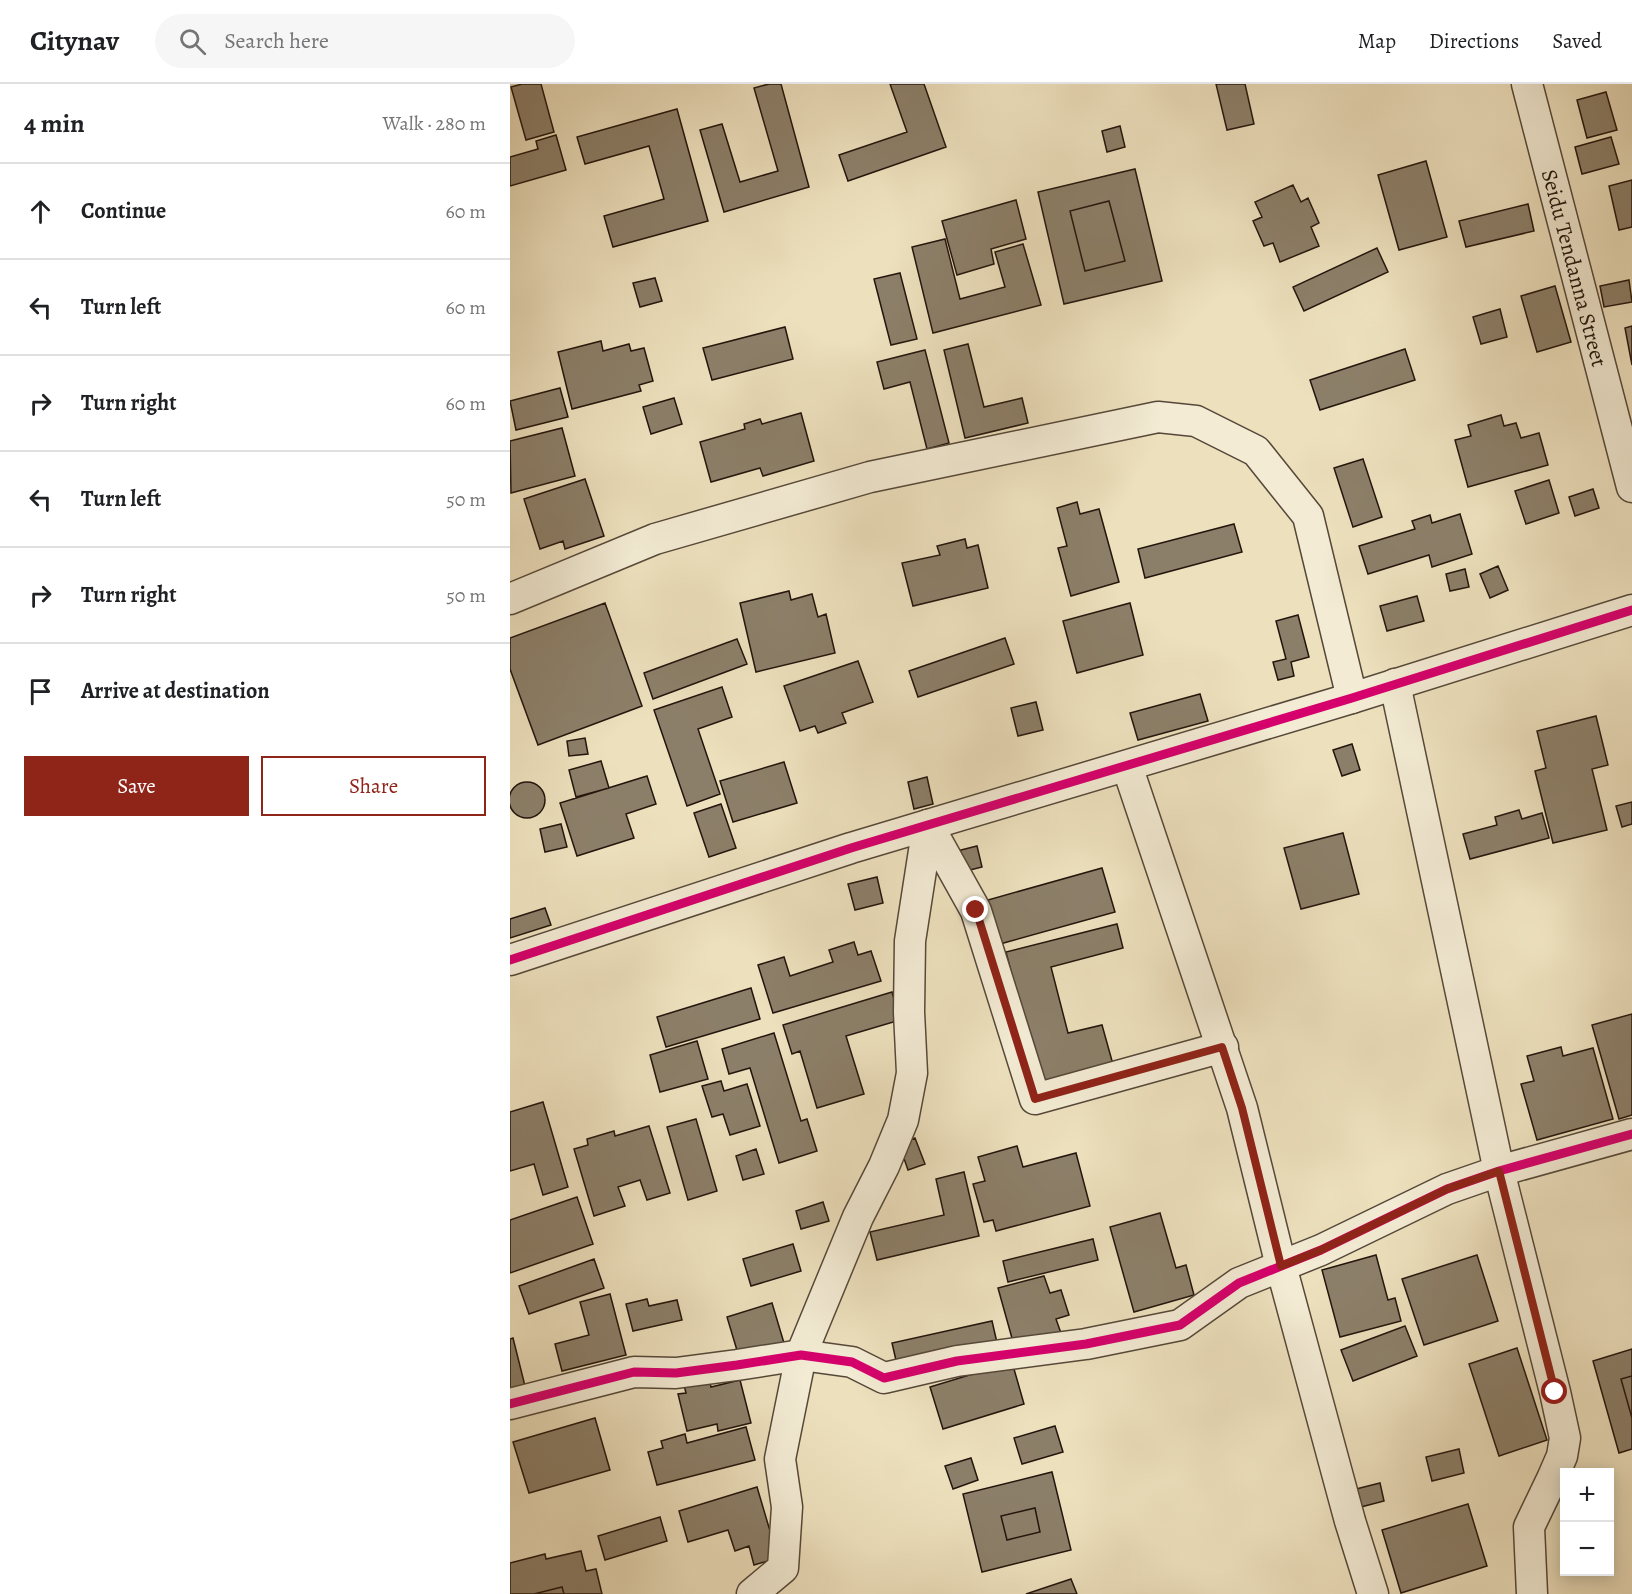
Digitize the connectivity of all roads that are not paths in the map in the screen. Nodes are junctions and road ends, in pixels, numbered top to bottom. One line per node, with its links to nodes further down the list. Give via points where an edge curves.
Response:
1 (1527, 84): 2 (street, Seidu Tendanna Street)
2 (1626, 435): 3 (street, Seidu Tendanna Street)
3 (1632, 487)
4 (510, 599): 7 (street, via 655,539 870,477 1158,417 1196,421 1256,451 1308,516)
5 (1632, 610): 6 (street)
6 (1395, 684): 7 (street); 13 (street)
7 (1352, 698): 8 (street)
8 (1127, 766): 9 (street); 11 (street)
9 (928, 825): 10 (street); 11 (street, via 976,910 1035,1099); 15 (street, via 910,941 912,1073 903,1120)
10 (510, 960)
11 (1222, 1047): 14 (street, via 1242,1108)
12 (1632, 1134): 13 (street)
13 (1499, 1171): 14 (street, via 1447,1189); 19 (street, via 1565,1438 1562,1456 1529,1527)
14 (1281, 1266): 15 (street, via 1239,1283 1180,1325 1086,1344 957,1361 884,1378 852,1362); 18 (street)
15 (801, 1354): 16 (street, via 676,1372 634,1372); 17 (street, via 780,1459 787,1507 783,1568)
16 (510, 1404)
17 (752, 1594)
18 (1372, 1594)
19 (1532, 1594)

